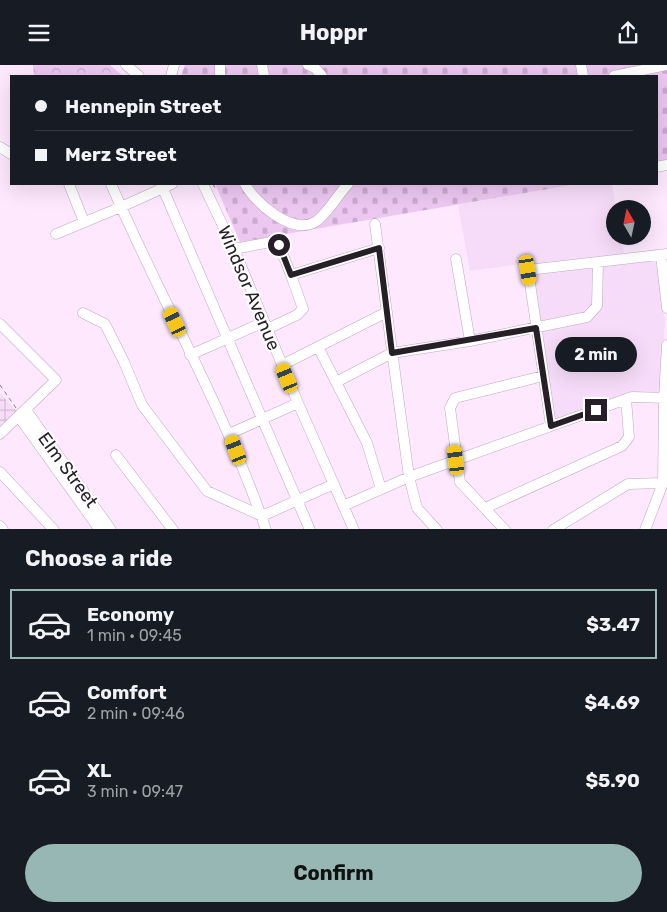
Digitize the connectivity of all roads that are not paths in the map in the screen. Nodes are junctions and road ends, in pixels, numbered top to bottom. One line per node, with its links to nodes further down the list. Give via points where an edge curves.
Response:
1 (126, 65): 6 (street)
2 (262, 65): 3 (street)
3 (269, 65)
4 (308, 65): 7 (street)
5 (667, 65): 8 (street)
6 (139, 75)
7 (321, 75)
8 (619, 75)
9 (68, 185): 16 (street)
10 (111, 185): 15 (street)
11 (165, 185): 15 (street); 31 (street)
12 (203, 185): 20 (street, Windsor Avenue)
13 (246, 185): 14 (street, via 275,215 291,223 306,225 320,217)
14 (347, 185)
15 (121, 207): 16 (street); 36 (street)
16 (84, 222): 18 (street)
17 (375, 224): 19 (street)
18 (56, 234)
19 (379, 248): 24 (street); 26 (street)
20 (234, 249): 24 (street, via 271,242 279,245); 29 (street, Windsor Avenue)
21 (664, 255): 23 (street); 25 (street)
22 (456, 259): 32 (street)
23 (598, 262): 30 (street, via 597,306 593,312 587,317); 30 (street, via 528,270)
24 (291, 275): 29 (street, via 303,309 297,315)
25 (667, 308)
26 (387, 312): 34 (street); 35 (street)
27 (83, 313): 58 (street, via 105,324 142,405 206,491)
28 (0, 324): 43 (street, via 56,380)
29 (265, 325): 31 (street); 37 (street, Windsor Avenue)
30 (536, 328): 32 (street); 38 (street)
31 (228, 338): 36 (street); 44 (street)
32 (470, 341): 35 (street)
33 (667, 345): 40 (street)
34 (318, 347): 37 (street); 39 (street)
35 (392, 353): 39 (street); 51 (street)
36 (190, 355): 47 (street)
37 (282, 365): 42 (street, Windsor Avenue)
38 (543, 376): 45 (street); 49 (street, via 455,398 450,408)
39 (336, 381): 54 (street, via 367,443)
40 (665, 398): 41 (street); 52 (street)
41 (626, 399): 45 (street); 57 (street, via 628,437 622,446)
42 (298, 403): 44 (street); 53 (street, Windsor Avenue)
43 (22, 413): 46 (street); 62 (street, Elm Street); 63 (street, Elm Street)
44 (262, 419): 47 (street); 55 (street)
45 (551, 426): 49 (street)
46 (0, 434)
47 (230, 434): 58 (street)
48 (116, 455): 64 (street)
49 (456, 460): 51 (street); 57 (street, via 460,482)
50 (0, 472): 61 (street)
51 (409, 477): 54 (street); 68 (street, via 417,507)
52 (663, 483): 70 (street, via 628,484); 71 (street)
53 (334, 484): 55 (street); 56 (street, Windsor Avenue)
54 (381, 489): 56 (street)
55 (297, 500): 58 (street); 66 (street)
56 (343, 506): 67 (street, Windsor Avenue)
57 (485, 508): 69 (street)
58 (262, 515): 65 (street)
59 (0, 526): 60 (street)
60 (3, 529)
61 (54, 529)
62 (100, 529)
63 (111, 529)
64 (173, 529)
65 (266, 529)
66 (310, 529)
67 (354, 529)
68 (437, 529)
69 (505, 529)
70 (553, 529)
71 (645, 529)

